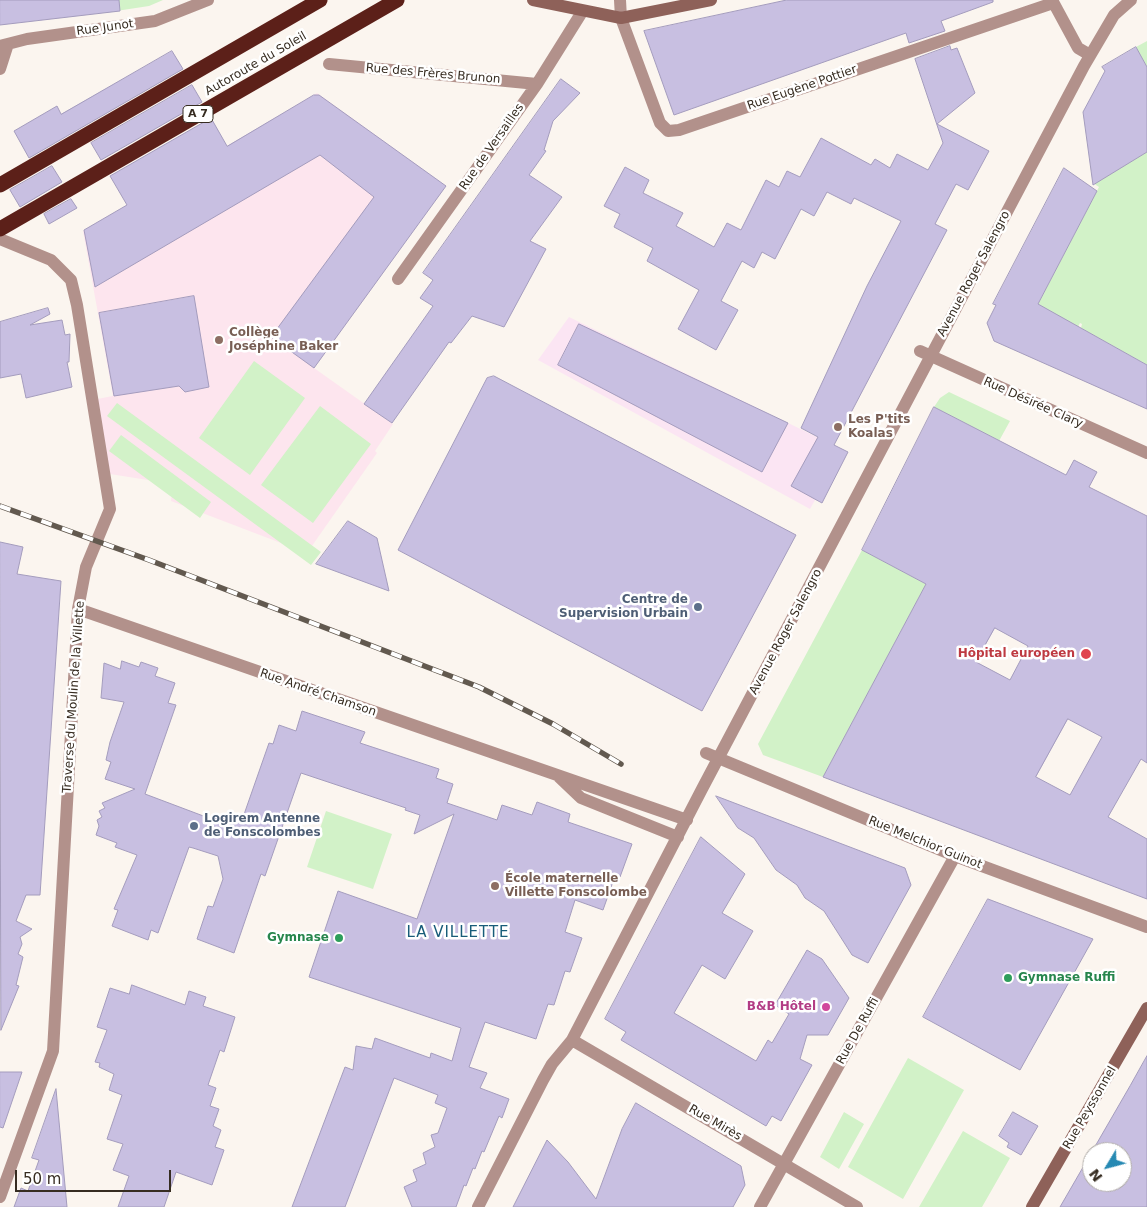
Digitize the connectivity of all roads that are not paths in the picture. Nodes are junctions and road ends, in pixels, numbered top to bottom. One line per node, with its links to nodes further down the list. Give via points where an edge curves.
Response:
1 (208, 0): 11 (street, Rue Junot, via 155,21)
2 (320, 0): 16 (highway, Autoroute du Soleil)
3 (397, 0): 17 (highway, Autoroute du Soleil / A 7)
4 (533, 0): 9 (street)
5 (620, 0): 10 (street)
6 (711, 0): 10 (street)
7 (1131, 0): 12 (street, Avenue Roger Salengro, via 1114,15)
8 (1052, 1): 10 (street, Rue Eugène Pottier, via 679,130 668,131 660,123); 12 (street, via 1078,48)
9 (582, 12): 10 (street); 15 (street, Rue de Versailles)
10 (621, 18)
11 (4, 45): 14 (street)
12 (1090, 55): 20 (street, Avenue Roger Salengro)
13 (329, 64): 15 (street, Rue des Frères Brunon)
14 (0, 69)
15 (537, 84): 19 (street, Rue de Versailles)
16 (0, 185)
17 (0, 229)
18 (0, 239): 22 (street, Traverse du Moulin de la Villette, via 51,260 71,280 77,305 110,509 86,567)
19 (398, 279)
20 (926, 353): 21 (street, Rue Désirée Clary); 24 (street, Avenue Roger Salengro)
21 (1147, 453)
22 (78, 609): 25 (street, Rue André Chamson); 33 (street, Traverse du Moulin de la Villette, via 53,1051)
23 (706, 753): 24 (street, Rue Melchior Guinot)
24 (719, 759): 26 (street, Avenue Roger Salengro); 28 (street, Rue Melchior Guinot)
25 (558, 777): 26 (street, Rue André Chamson); 27 (street, Rue André Chamson, via 582,798)
26 (687, 820): 27 (street, Avenue Roger Salengro)
27 (678, 837): 31 (street, Avenue Roger Salengro)
28 (955, 856): 29 (street, Rue Melchior Guinot); 32 (street, Rue De Ruffi)
29 (1147, 927)
30 (1147, 1008): 37 (street, Rue Peyssonnel)
31 (572, 1040): 32 (street, Rue Mirès); 34 (street, Avenue Roger Salengro, via 552,1064)
32 (784, 1164): 35 (street, Rue De Ruffi); 36 (street, Rue Mirès)
33 (0, 1197)
34 (478, 1207)
35 (760, 1207)
36 (857, 1207)
37 (1032, 1207)

